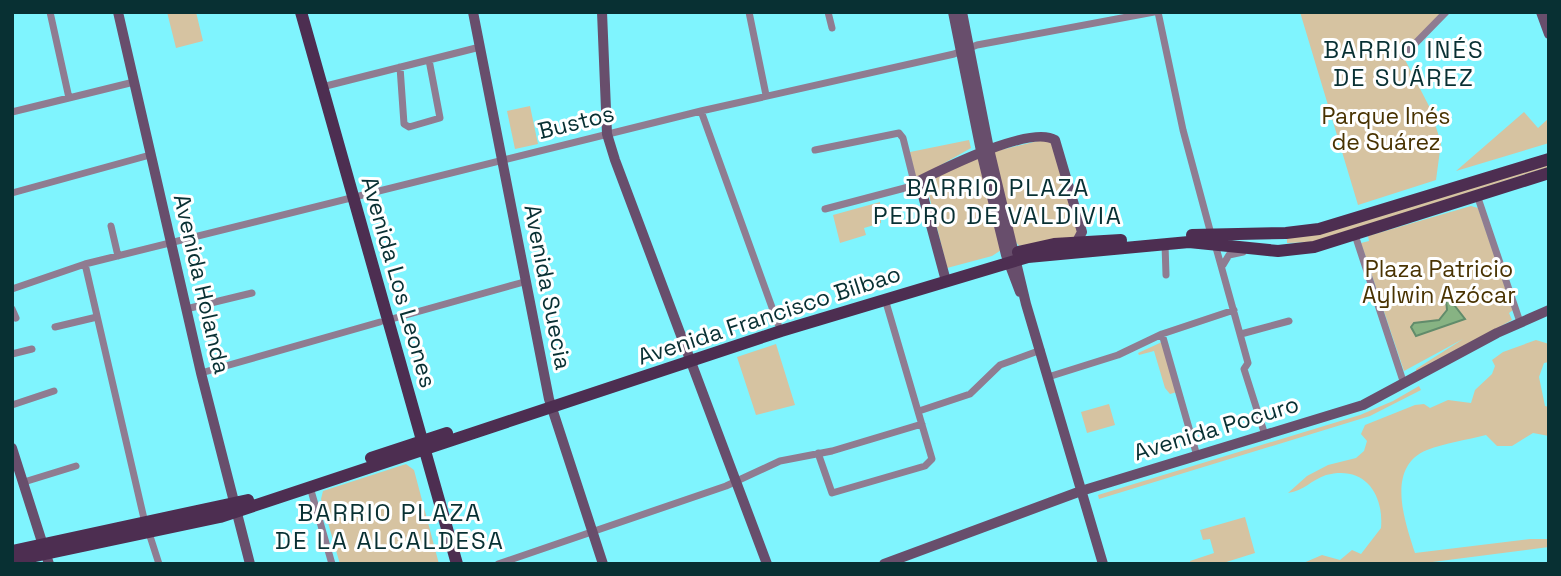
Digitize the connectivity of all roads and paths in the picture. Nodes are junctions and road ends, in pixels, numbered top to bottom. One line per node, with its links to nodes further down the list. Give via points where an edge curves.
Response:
1 (50, 12): 24 (street)
2 (118, 12): 21 (street, Avenida Holanda)
3 (292, 12): 37 (main road, Avenida Los Leones)
4 (300, 12): 22 (main road, Avenida Los Leones)
5 (473, 12): 16 (street, Avenida Suecia)
6 (602, 12): 27 (street)
7 (749, 12): 23 (street)
8 (828, 12): 14 (street)
9 (953, 12): 17 (street)
10 (962, 12): 17 (street)
11 (1156, 12): 17 (street, Bustos); 43 (street)
12 (1446, 12): 18 (street)
13 (1541, 12): 15 (street)
14 (832, 28)
15 (1548, 31)
16 (480, 47): 19 (street); 32 (street, Avenida Suecia)
17 (965, 50): 23 (street, Bustos); 29 (street)
18 (1403, 56)
19 (429, 60): 20 (street); 20 (street, via 440,118 409,127 404,124)
20 (400, 67): 22 (street)
21 (134, 82): 24 (street); 30 (street, Avenida Holanda)
22 (322, 87): 37 (main road, Avenida Los Leones)
23 (766, 95): 25 (street, Bustos)
24 (69, 98): 26 (street)
25 (701, 111): 27 (street, Bustos); 69 (street)
26 (12, 112)
27 (607, 134): 32 (street, Bustos); 76 (street)
28 (815, 150): 34 (street, via 899,133 913,178)
29 (985, 150): 34 (street); 44 (street, via 1042,136 1055,140 1082,232); 51 (street)
30 (150, 155): 35 (street); 45 (street, Avenida Holanda)
31 (1549, 159): 41 (main road, Avenida Francisco Bilbao, via 1331,226)
32 (502, 161): 37 (street, Bustos); 56 (street, Avenida Suecia)
33 (1549, 173): 36 (main road, Avenida Francisco Bilbao)
34 (920, 183): 38 (street); 55 (street)
35 (12, 193)
36 (1477, 194): 42 (main road, Avenida Francisco Bilbao); 68 (street)
37 (350, 199): 45 (street, Bustos); 66 (main road, Avenida Los Leones)
38 (825, 209)
39 (111, 226): 50 (street)
40 (1270, 233): 41 (main road, Avenida Francisco Bilbao); 43 (main road, Avenida Francisco Bilbao); 47 (main road, via 1272,241)
41 (1286, 233): 48 (main road)
42 (1355, 235): 48 (main road, Avenida Francisco Bilbao); 79 (street)
43 (1213, 238): 44 (main road, Avenida Francisco Bilbao); 46 (main road, Avenida Francisco Bilbao); 47 (main road, Avenida Francisco Bilbao); 53 (street)
44 (1079, 242): 49 (street); 51 (main road, Avenida Francisco Bilbao)
45 (171, 243): 50 (street, Bustos); 61 (street, Avenida Holanda)
46 (1165, 244): 49 (main road, Avenida Francisco Bilbao); 54 (street)
47 (1263, 249): 48 (main road, Avenida Francisco Bilbao); 53 (street, via 1231,254)
48 (1287, 250)
49 (1053, 254): 51 (main road, Avenida Francisco Bilbao)
50 (118, 256): 52 (street, Bustos)
51 (1012, 258): 55 (main road, Avenida Francisco Bilbao); 74 (street)
52 (86, 264): 57 (street, Bustos); 64 (street)
53 (1223, 266): 62 (street)
54 (1166, 275)
55 (944, 277): 59 (main road, Avenida Francisco Bilbao); 69 (main road, Avenida Francisco Bilbao)
56 (524, 282): 66 (street); 81 (street, Avenida Suecia)
57 (12, 289)
58 (252, 293): 61 (street)
59 (885, 299): 76 (main road, Avenida Francisco Bilbao); 83 (street)
60 (12, 309): 65 (street)
61 (186, 309): 77 (street, Avenida Holanda)
62 (1234, 310): 71 (street); 72 (street)
63 (1549, 310): 68 (street, Avenida Pocuro)
64 (97, 317): 70 (street); 97 (street)
65 (16, 318)
66 (384, 321): 77 (street); 86 (main road, Avenida Los Leones)
67 (1289, 321): 72 (street)
68 (1520, 322): 79 (street, Avenida Pocuro)
69 (778, 324): 76 (main road, Avenida Francisco Bilbao)
70 (55, 327)
71 (1162, 334): 78 (street, via 1118,355); 89 (street)
72 (1241, 334): 85 (street, via 1248,363 1244,369)
73 (32, 349): 75 (street)
74 (1041, 351): 78 (street); 83 (street, via 1000,365 970,394)
75 (12, 354)
76 (690, 357): 81 (main road, Avenida Francisco Bilbao); 92 (street)
77 (201, 373): 96 (street, Avenida Holanda)
78 (1048, 377): 95 (street)
79 (1405, 385): 85 (street, Avenida Pocuro, via 1363,405)
80 (54, 391): 82 (street)
81 (550, 403): 86 (main road, Avenida Francisco Bilbao); 98 (street, Avenida Suecia)
82 (12, 405)
83 (919, 411): 84 (street)
84 (922, 424): 88 (street); 88 (street, via 929,464 836,493 830,492)
85 (1265, 435): 89 (street, Avenida Pocuro)
86 (420, 446): 94 (main road, Avenida Francisco Bilbao); 96 (main road, Avenida Francisco Bilbao); 106 (main road, Avenida Los Leones); 107 (main road, Avenida Los Leones)
87 (12, 448): 91 (street)
88 (818, 453): 92 (street, via 780,461)
89 (1197, 456): 95 (street, Avenida Pocuro)
90 (76, 466): 93 (street)
91 (15, 468): 93 (street)
92 (737, 481): 98 (street); 110 (street)
93 (24, 482): 100 (street)
94 (310, 487): 96 (main road, Avenida Francisco Bilbao); 105 (street)
95 (1081, 491): 102 (street); 111 (street, Avenida Pocuro)
96 (233, 508): 97 (main road, Avenida Francisco Bilbao); 104 (street, Avenida Holanda)
97 (147, 528): 100 (main road, Avenida Francisco Bilbao); 103 (street)
98 (592, 531): 108 (street); 109 (street, Avenida Suecia)
99 (12, 551): 100 (main road, Avenida Francisco Bilbao)
100 (46, 554): 101 (main road, Avenida Francisco Bilbao)
101 (12, 561)
102 (1101, 563)
103 (159, 564)
104 (250, 564)
105 (332, 564)
106 (448, 564)
107 (457, 564)
108 (498, 564)
109 (603, 564)
110 (767, 564)
111 (884, 564)

